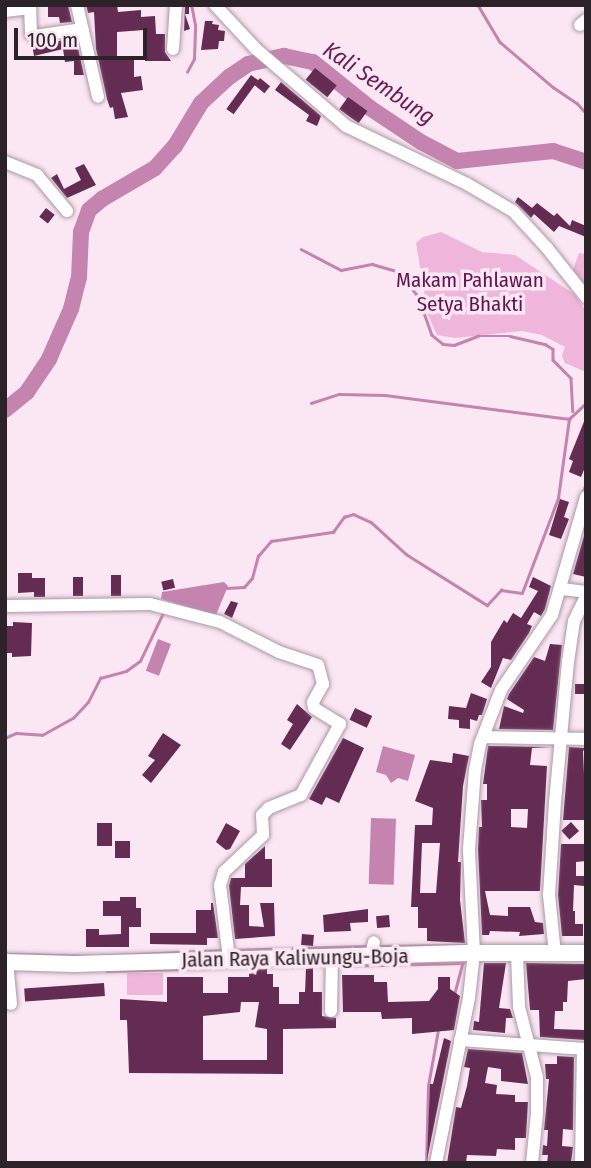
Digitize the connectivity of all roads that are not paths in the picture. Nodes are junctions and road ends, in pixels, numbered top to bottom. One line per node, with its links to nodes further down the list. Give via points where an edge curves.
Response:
1 (77, 5): 6 (street)
2 (176, 5): 7 (street)
3 (215, 5): 11 (street, via 256,49 346,126 513,211)
4 (30, 6): 5 (street); 6 (street, via 31,34 35,36)
5 (5, 11)
6 (82, 29): 8 (street)
7 (173, 49)
8 (99, 97)
9 (5, 162): 10 (street, via 37,175)
10 (67, 211)
11 (586, 297)
12 (586, 497): 13 (street)
13 (562, 589): 14 (street); 16 (street, via 549,623 501,690)
14 (586, 594): 17 (street, via 574,621)
15 (5, 606): 24 (street, via 150,604 220,622 279,652 318,665 323,684 314,708 340,724 300,795 269,807 262,815 263,835 224,872 220,884)
16 (482, 737): 17 (street); 19 (street, via 469,849)
17 (561, 739): 18 (street); 22 (street, via 549,895)
18 (586, 739)
19 (474, 953): 21 (main road, Jalan Raya Kaliwungu-Boja); 23 (main road, Jalan Raya Kaliwungu-Boja, via 372,949); 28 (street)
20 (586, 953): 22 (main road, Jalan Raya Kaliwungu-Boja)
21 (517, 954): 22 (main road, Jalan Raya Kaliwungu-Boja); 29 (street, via 519,1007)
22 (555, 954)
23 (332, 957): 24 (main road, Jalan Raya Kaliwungu-Boja); 27 (street)
24 (229, 958): 25 (main road, Jalan Raya Kaliwungu-Boja)
25 (7, 971): 26 (street)
26 (11, 1004)
27 (331, 1011)
28 (460, 1040): 29 (street); 32 (street)
29 (528, 1046): 30 (street); 33 (street, via 538,1095)
30 (584, 1049): 31 (street)
31 (584, 1135): 34 (street)
32 (436, 1163)
33 (532, 1163)
34 (581, 1163)

